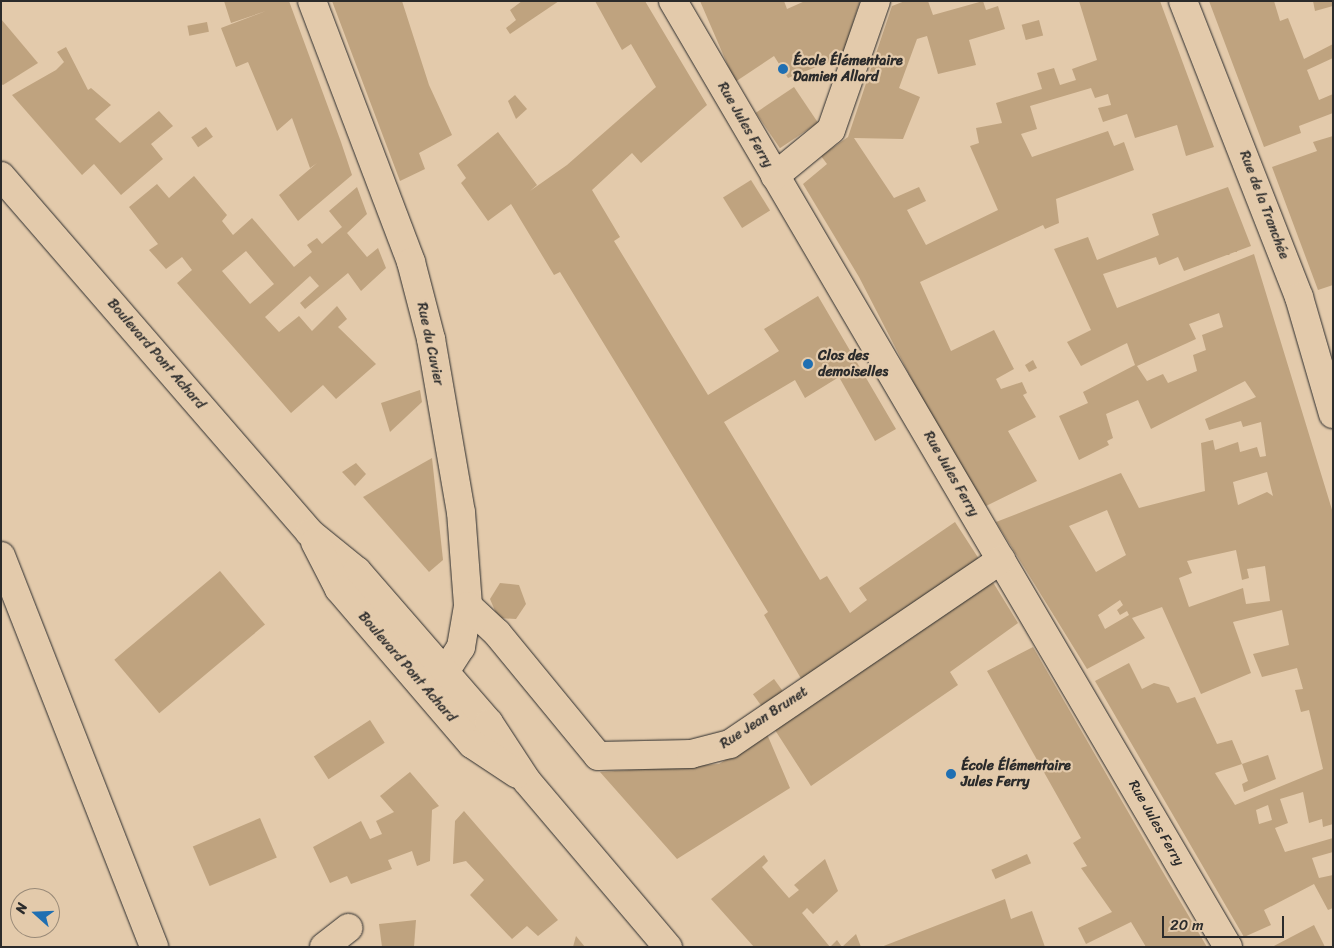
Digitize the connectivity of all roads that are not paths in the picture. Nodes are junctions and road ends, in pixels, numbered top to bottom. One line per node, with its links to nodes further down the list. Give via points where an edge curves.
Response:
1 (312, 1): 10 (street, Rue du Cuvier, via 411,262 431,339 460,512)
2 (673, 1): 6 (street, Rue Jules Ferry)
3 (876, 1): 6 (street, via 831,130)
4 (1183, 1): 7 (street, Rue de la Tranchée, via 1299,297)
5 (1, 176): 11 (street, Boulevard Pont Achard, via 310,533 339,588)
6 (775, 176): 9 (street, Rue Jules Ferry)
7 (1333, 414)
8 (1, 556): 13 (street)
9 (1001, 560): 10 (street, Rue Jean Brunet, via 730,744 691,754 598,756 497,633); 16 (street, Rue Jules Ferry)
10 (468, 606): 11 (street, Rue du Cuvier, via 461,647)
11 (439, 684): 15 (street, Boulevard Pont Achard, via 472,744 527,781)
12 (348, 928): 14 (street)
13 (154, 947)
14 (324, 947)
15 (668, 947)
16 (1228, 947)

